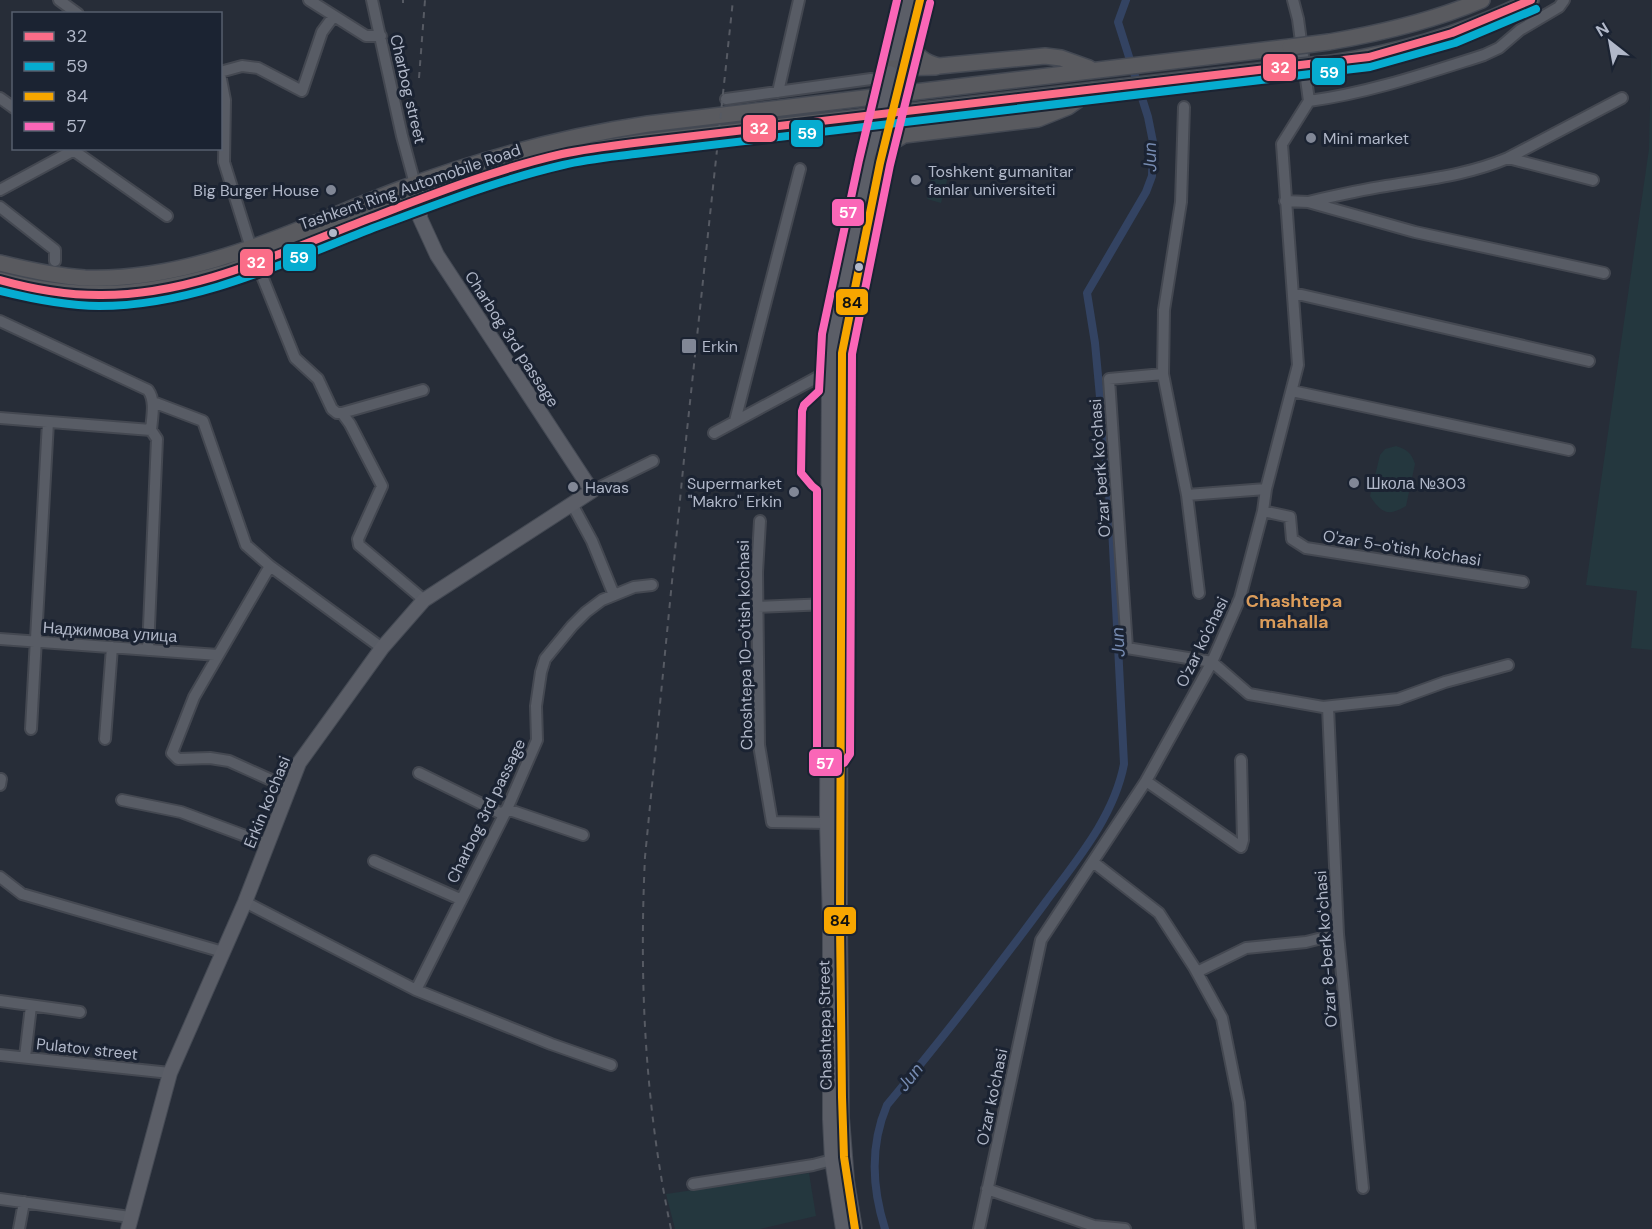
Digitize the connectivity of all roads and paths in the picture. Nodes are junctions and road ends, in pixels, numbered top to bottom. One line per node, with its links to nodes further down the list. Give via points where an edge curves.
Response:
1 (59, 0): 11 (street)
2 (309, 0): 12 (street)
3 (372, 0): 13 (street, Charbog street)
4 (800, 0): 22 (street)
5 (908, 0): 17 (main road, Chashtepa Street)
6 (920, 0): 14 (main road, Chashtepa Street)
7 (1293, 0): 25 (street)
8 (1482, 0): 16 (highway, Tashkent Ring Automobile Road, bridge, via 1371,35)
9 (1531, 0): 21 (highway, Tashkent Ring Automobile Road, bridge, via 1473,27 1369,57)
10 (1564, 0): 25 (street, via 1484,55 1385,85)
11 (75, 12)
12 (333, 17): 13 (street, via 366,36); 18 (street, via 322,32 302,91 258,68 242,66)
13 (381, 36): 34 (street, Charbog street)
14 (910, 41): 15 (highway, via 918,56); 17 (main road, Chashtepa Street)
15 (939, 66): 16 (highway, via 1045,56); 17 (highway)
16 (1092, 69): 34 (highway, Tashkent Ring Automobile Road, via 590,133 517,150)
17 (896, 71): 27 (main road, Chashtepa Street, bridge)
18 (222, 72)
19 (871, 80): 22 (street)
20 (222, 84): 41 (street, via 224,162)
21 (1094, 89): 31 (highway, via 1068,107 1038,119 904,135 892,142); 36 (highway, Tashkent Ring Automobile Road, via 587,150 530,163)
22 (778, 92): 24 (street)
23 (1622, 98): 30 (street)
24 (726, 99)
25 (1309, 101): 37 (street, O'zar ko'chasi, via 1282,144)
26 (1184, 106): 50 (street, via 1181,202 1164,310)
27 (883, 130): 31 (main road, Chashtepa Street); 49 (main road, Chashtepa Street, via 832,336)
28 (71, 150): 35 (street)
29 (74, 150): 40 (street)
30 (1508, 158): 33 (street); 38 (street, via 1468,172)
31 (881, 159): 49 (main road, Chashtepa Street)
32 (800, 169): 56 (street)
33 (1593, 180)
34 (415, 184): 36 (highway); 41 (highway, Tashkent Ring Automobile Road)
35 (0, 190)
36 (420, 199): 41 (highway, Tashkent Ring Automobile Road); 63 (main road, Charbog 3rd passage, via 420,218 437,255)
37 (1285, 201): 38 (street); 46 (street, O'zar ko'chasi)
38 (1308, 202): 44 (street, via 1415,232)
39 (0, 207): 42 (street, via 55,250)
40 (167, 216)
41 (254, 255): 43 (highway, Tashkent Ring Automobile Road, via 111,278 58,275); 45 (highway, Tashkent Ring Automobile Road, via 199,281 112,295 71,293); 54 (street, via 295,358 318,379 332,409)
42 (55, 261)
43 (0, 263)
44 (1604, 273)
45 (0, 280)
46 (1293, 293): 48 (street); 52 (street, O'zar ko'chasi, via 1299,365)
47 (0, 321): 53 (street, via 148,390)
48 (1589, 360)
49 (835, 371): 56 (street); 74 (main road, Chashtepa Street); 87 (main road, Chashtepa Street)
50 (1163, 374): 64 (street); 82 (street, Oʻzar berk koʻchasi, via 1109,380 1127,648)
51 (423, 390): 54 (street)
52 (1292, 391): 60 (street); 62 (street, O'zar ko'chasi)
53 (153, 402): 58 (street); 68 (street, via 203,421 246,545)
54 (342, 413): 73 (street, via 382,486 357,543)
55 (0, 418): 57 (street)
56 (735, 421): 59 (street)
57 (48, 422): 58 (street); 77 (street)
58 (151, 430): 80 (street, via 157,439)
59 (714, 433)
60 (1569, 450)
61 (653, 461): 63 (street, Erkin ko'chasi)
62 (1266, 489): 64 (street); 66 (street, O'zar ko'chasi)
63 (592, 491): 65 (main road, Erkin ko'chasi)
64 (1187, 495): 71 (street)
65 (572, 504): 72 (street); 73 (main road, Erkin ko'chasi)
66 (1263, 511): 69 (street, O'zar 5-o'tish ko'chasi, via 1290,518 1292,539 1306,548); 82 (street, O'zar ko'chasi, via 1240,598)
67 (760, 521): 75 (street, Choshtepa 10-o'tish ko'chasi)
68 (270, 566): 79 (street); 81 (street)
69 (1523, 582)
70 (652, 585): 72 (street, Chаrbog 3rd passage)
71 (1199, 593)
72 (614, 595): 93 (street, Chаrbog 3rd passage, via 586,612 545,659 536,706 537,740)
73 (424, 600): 79 (main road, Erkin ko'chasi)
74 (828, 604): 75 (street); 87 (main road, Chashtepa Street)
75 (758, 607): 94 (street, Choshtepa 10-o'tish ko'chasi, via 759,745 772,822)
76 (0, 639): 77 (street, Наджимова улица)
77 (35, 641): 78 (street, Наджимова улица); 85 (street)
78 (112, 647): 80 (street, Наджимова улица); 86 (street)
79 (382, 648): 91 (main road, Erkin ko'chasi, via 299,763)
80 (148, 650): 81 (street, Наджимова улица)
81 (218, 655): 91 (street, via 194,697 173,755 178,759 229,760)
82 (1212, 662): 84 (street, via 1249,694); 90 (street, O'zar ko'chasi)
83 (1508, 665): 84 (street, via 1398,699)
84 (1328, 707): 102 (street, Oʻzar 8-berk koʻchasi)
85 (31, 729)
86 (105, 739)
87 (834, 753): 94 (main road, Chashtepa Street); 122 (main road, Chashtepa Street, via 843,1138)
88 (1241, 760): 90 (street, via 1240,847)
89 (418, 773): 93 (street, via 502,814)
90 (1146, 782): 98 (street, O'zar ko'chasi)
91 (289, 788): 96 (main road, Erkin ko'chasi)
92 (122, 800): 96 (street, via 181,812)
93 (507, 808): 95 (street); 100 (street, Chаrbog 3rd passage)
94 (827, 823): 113 (main road, Chashtepa Street)
95 (584, 835)
96 (267, 844): 101 (main road, Erkin ko'chasi)
97 (374, 861): 100 (street)
98 (1093, 862): 104 (street, via 1159,913); 116 (street, O'zar ko'chasi, via 1041,940)
99 (0, 878): 103 (street, via 22,894)
100 (460, 899): 105 (street, Chаrbog 3rd passage)
101 (244, 902): 103 (main road, Erkin ko'chasi); 105 (street)
102 (1338, 934): 104 (street, via 1306,942 1246,948); 115 (street, Oʻzar 8-berk koʻchasi)
103 (223, 952): 112 (main road, Erkin ko'chasi)
104 (1197, 972): 125 (street, via 1222,1018 1239,1102)
105 (416, 990): 111 (street)
106 (0, 1001): 107 (street)
107 (31, 1006): 108 (street); 110 (street)
108 (80, 1012)
109 (0, 1055): 110 (street, Pulatov street)
110 (25, 1057): 112 (street, Pulatov street)
111 (611, 1065)
112 (170, 1073): 119 (main road, Erkin ko'chasi)
113 (832, 1160): 114 (street); 121 (main road, Chashtepa Street)
114 (693, 1184)
115 (1363, 1188)
116 (987, 1189): 123 (street, O'zar ko'chasi); 124 (street, via 1094,1226)
117 (0, 1199): 118 (street)
118 (24, 1202): 119 (street); 120 (street)
119 (129, 1223)
120 (19, 1229)
121 (843, 1229)
122 (855, 1229)
123 (979, 1229)
124 (1125, 1229)
125 (1250, 1229)

